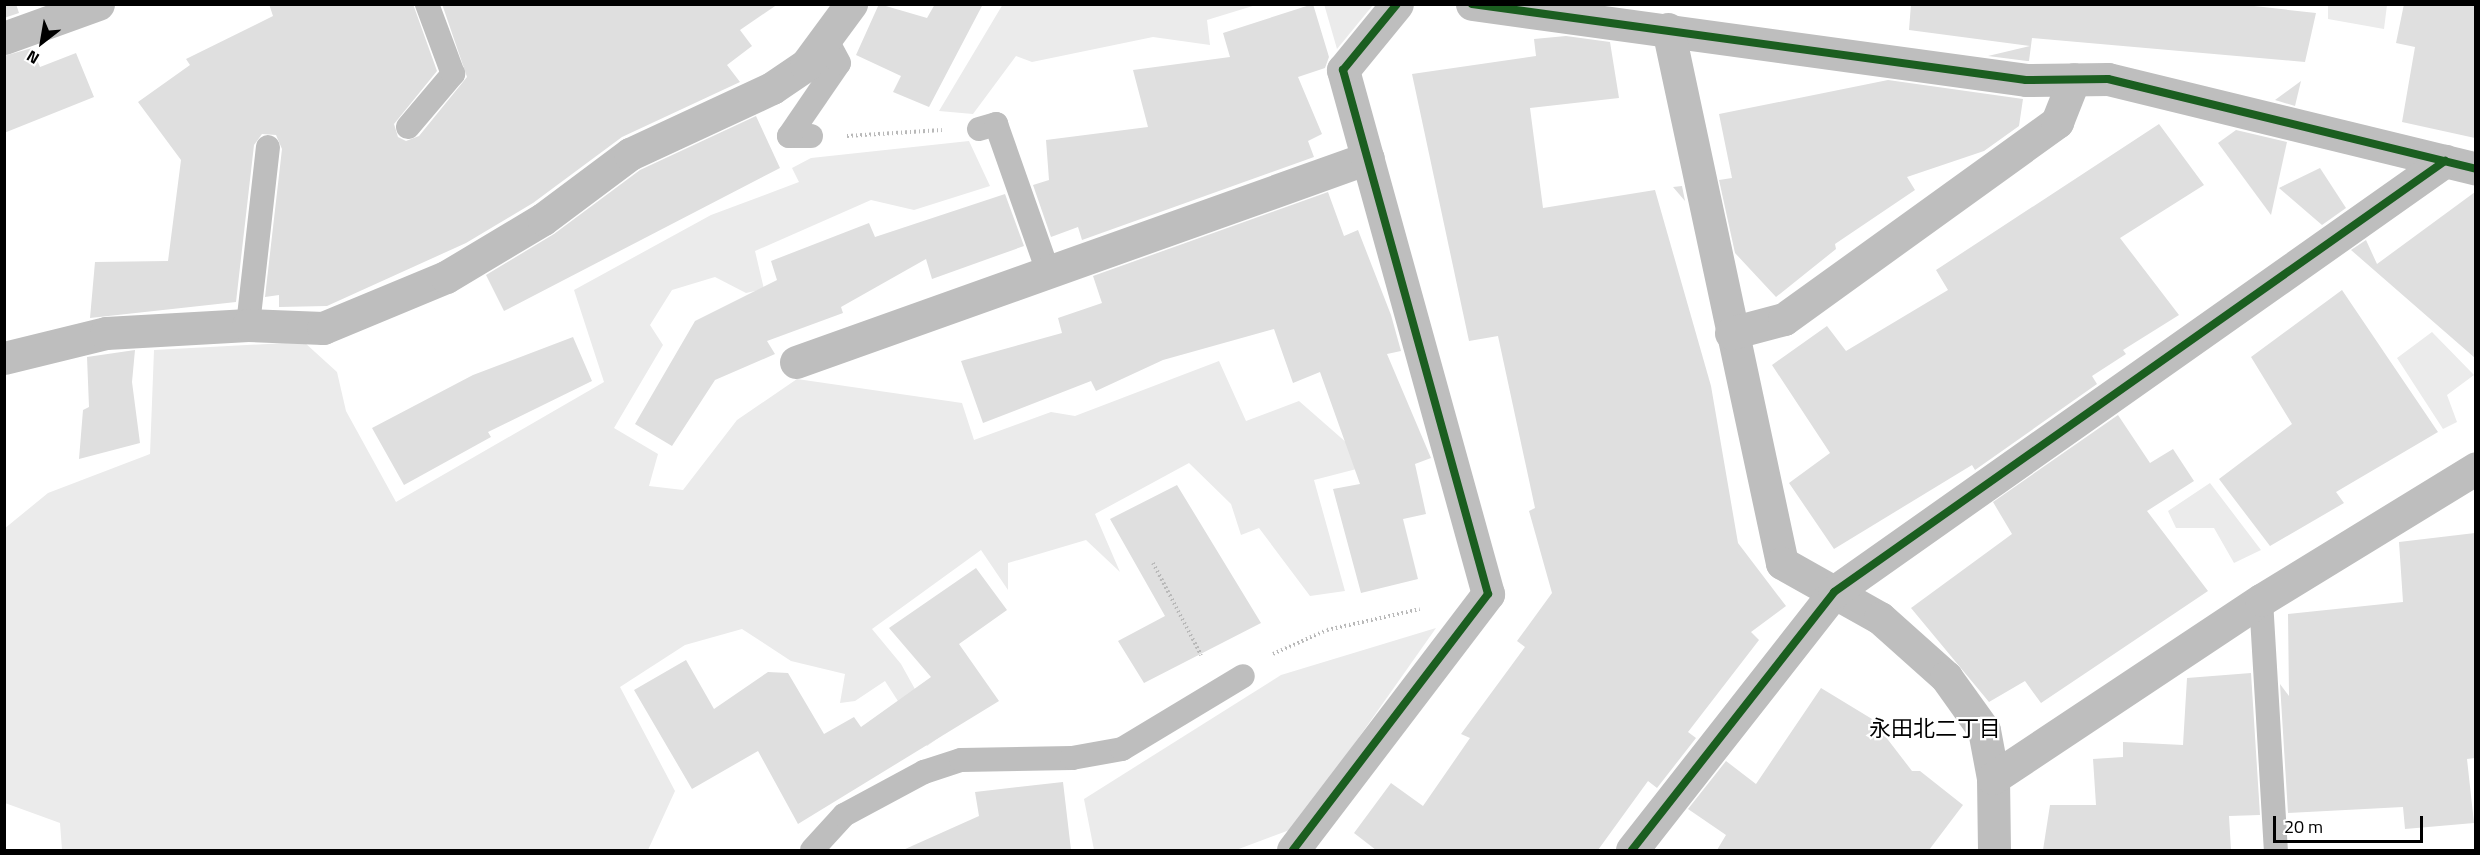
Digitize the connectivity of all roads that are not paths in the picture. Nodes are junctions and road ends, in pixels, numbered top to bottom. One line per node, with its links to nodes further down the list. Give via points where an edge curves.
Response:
1 (98, 4): 7 (street)
2 (427, 4): 10 (lane, via 453,74)
3 (851, 4): 8 (street)
4 (1397, 4): 14 (street, via 1343,70)
5 (1472, 4): 6 (street)
6 (1668, 29): 9 (street, via 2026,80); 18 (street)
7 (4, 38)
8 (827, 40): 12 (lane, via 839,63 789,136); 17 (street, via 806,65 772,88 630,154 543,219 446,277 323,328)
9 (2074, 79): 15 (street, via 2108,79); 18 (street, via 2057,122 1784,319)
10 (408, 127)
11 (979, 129): 16 (lane, via 996,124)
12 (811, 136)
13 (268, 147): 17 (lane)
14 (1368, 158): 16 (street); 28 (street, via 1488,594)
15 (2460, 165): 22 (street)
16 (1048, 272): 20 (street)
17 (248, 325): 19 (street, via 105,333)
18 (1731, 333): 22 (street, via 1782,563)
19 (4, 358)
20 (796, 362)
21 (2475, 468): 23 (street)
22 (1834, 592): 25 (street, via 1880,618 1946,677 1984,730); 29 (street)
23 (2261, 600): 25 (street); 31 (lane)
24 (1234, 682): 27 (lane, via 1122,749 1072,758 961,760 924,772 844,815)
25 (1993, 778): 26 (street)
26 (1994, 836): 30 (street)
27 (812, 850)
28 (1293, 850)
29 (1632, 850)
30 (1971, 850)
31 (2276, 850)

